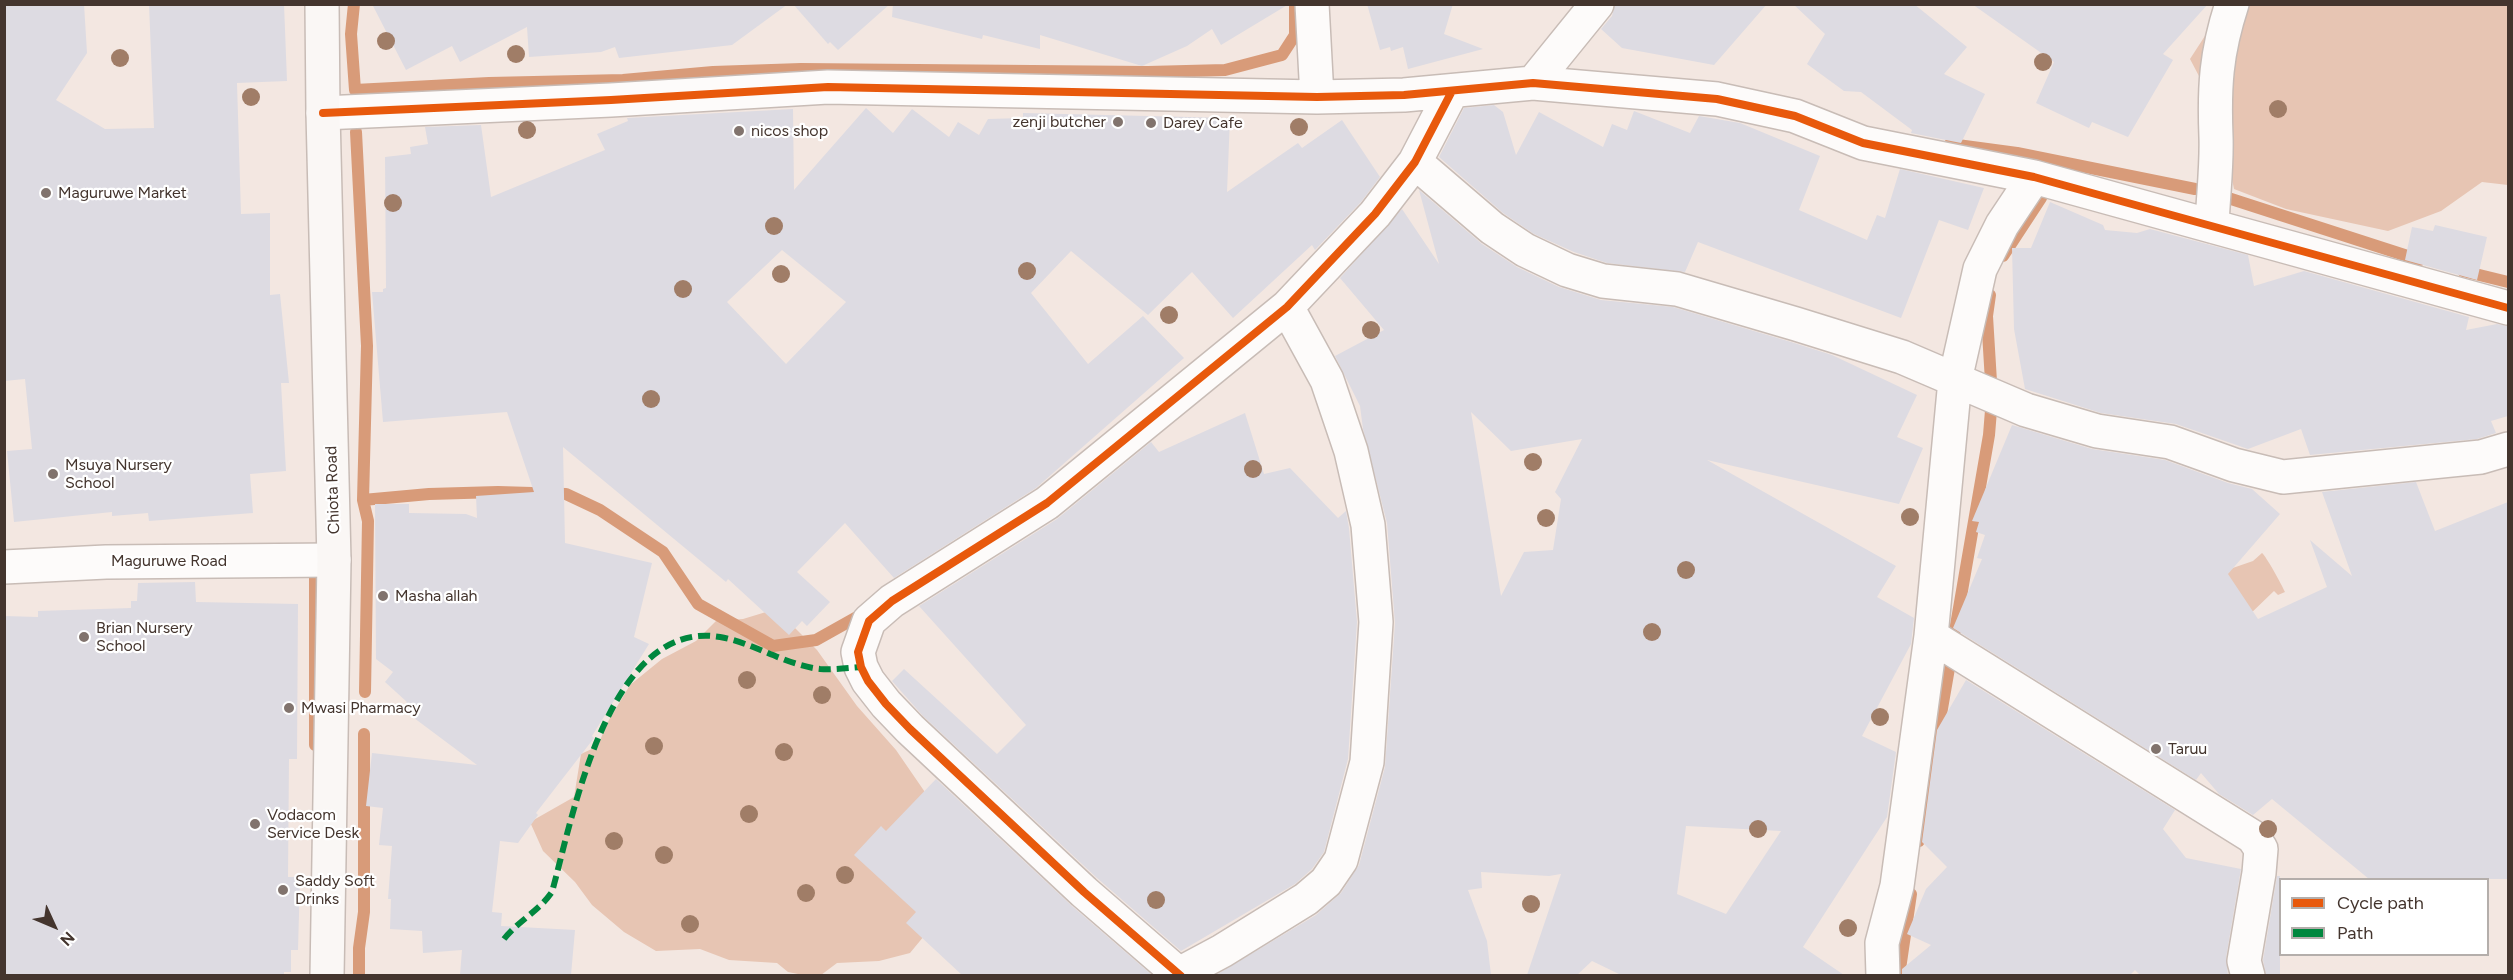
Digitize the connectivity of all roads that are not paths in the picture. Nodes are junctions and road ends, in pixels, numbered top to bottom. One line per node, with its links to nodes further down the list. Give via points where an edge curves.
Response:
1 (322, 4): 8 (street, Chiota Road)
2 (1312, 4): 7 (street)
3 (1597, 4): 5 (street)
4 (2232, 4): 11 (street, via 2214,83)
5 (1533, 83): 6 (street); 10 (street, via 1717,99 1795,116 1863,142)
6 (1452, 91): 7 (street); 9 (street)
7 (1317, 97): 8 (street, via 828,87)
8 (323, 113): 16 (street, Chiota Road)
9 (1415, 162): 12 (street, via 1375,214); 14 (street, via 1492,228 1525,250 1567,270 1603,281 1677,289 1902,357)
10 (2034, 177): 11 (street); 14 (street, via 2002,225 1980,269)
11 (2212, 226): 13 (street)
12 (1287, 307): 20 (street, via 1327,381 1351,451 1368,525 1376,622 1367,762 1341,860 1326,882 1306,899); 20 (street, via 1047,503 892,602 869,621 858,652 868,681 902,721 1083,892)
13 (2508, 308)
14 (1955, 380): 15 (street, via 2036,413 2097,431 2170,442 2234,465 2283,477 2465,459); 18 (street)
15 (2508, 449)
16 (334, 560): 17 (street, Maguruwe Road); 19 (street, Chiota Road)
17 (4, 567)
18 (1931, 636): 21 (street, via 1897,885 1882,944); 22 (street, via 2253,837 2261,849 2244,961)
19 (327, 975)
20 (1180, 975)
21 (1883, 975)
22 (2247, 975)

